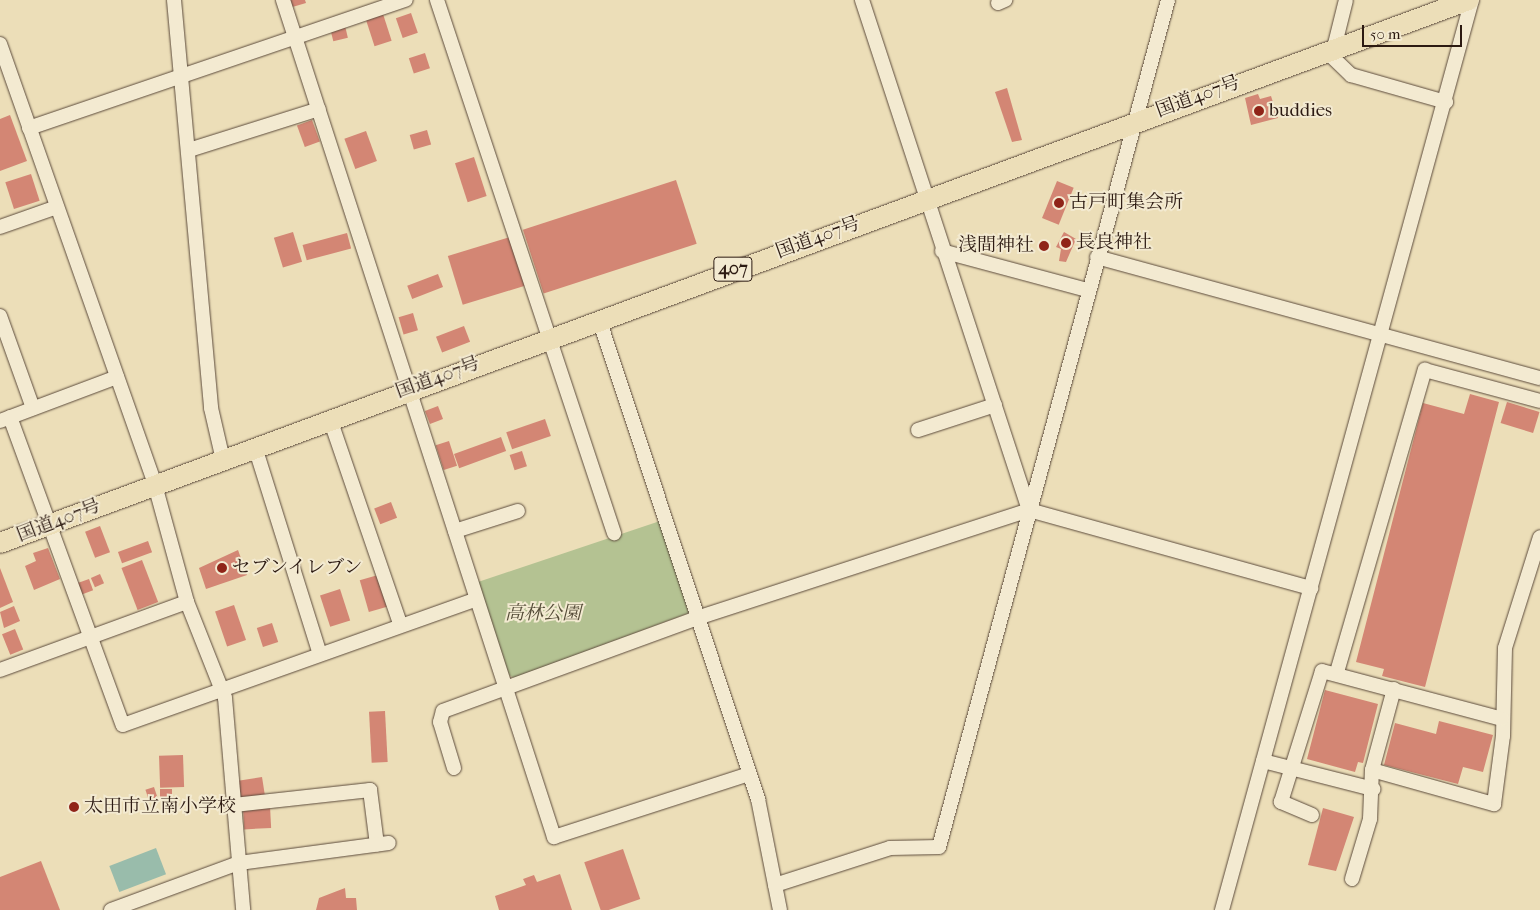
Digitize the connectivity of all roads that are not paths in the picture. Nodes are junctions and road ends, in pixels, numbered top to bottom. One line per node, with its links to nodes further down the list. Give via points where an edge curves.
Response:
1 (174, 0): 12 (street)
2 (283, 0): 9 (street)
3 (406, 0): 9 (street)
4 (437, 0): 27 (street)
5 (862, 0): 18 (street)
6 (1168, 0): 15 (street)
7 (1346, 0): 11 (street)
8 (1470, 0): 11 (highway, 国道407号 / 407); 13 (street)
9 (296, 37): 12 (street); 14 (street)
10 (0, 44): 16 (street)
11 (1330, 49): 13 (street, via 1351,75); 15 (highway, 国道407号 / 407)
12 (183, 76): 16 (street); 17 (street)
13 (1446, 102): 26 (street)
14 (319, 108): 17 (street); 30 (street)
15 (1135, 120): 18 (highway, 国道407号 / 407); 22 (street)
16 (29, 128): 19 (street)
17 (189, 150): 38 (street, via 210,408)
18 (928, 198): 21 (street); 25 (highway, 国道407号 / 407)
19 (57, 207): 20 (street); 28 (street)
20 (0, 227)
21 (942, 251): 23 (street); 32 (street)
22 (1097, 256): 23 (street); 26 (street)
23 (1088, 290): 40 (street)
24 (0, 316): 33 (street)
25 (599, 319): 27 (highway, 国道407号 / 407); 50 (street)
26 (1380, 334): 29 (street); 47 (street)
27 (548, 338): 30 (highway, 国道407号 / 407); 44 (street)
28 (117, 377): 33 (street); 39 (street)
29 (1540, 378)
30 (409, 389): 35 (highway, 国道407号 / 407); 43 (street)
31 (1540, 402): 55 (street, via 1425,370)
32 (995, 406): 36 (street); 40 (street)
33 (33, 408): 34 (street)
34 (5, 419): 42 (street)
35 (330, 419): 37 (highway, 国道407号 / 407); 51 (street)
36 (918, 430)
37 (255, 447): 38 (highway, 国道407号 / 407); 53 (street)
38 (223, 460): 39 (highway, 国道407号 / 407)
39 (155, 485): 42 (highway, 国道407号 / 407); 49 (street)
40 (1028, 510): 47 (street); 50 (street); 70 (street, via 939,847 890,848)
41 (518, 511): 43 (street)
42 (48, 525): 46 (highway, 国道407号 / 407); 52 (street)
43 (455, 531): 48 (street)
44 (614, 533)
45 (1540, 537): 59 (street, via 1505,648)
46 (0, 543)
47 (1311, 588): 60 (street)
48 (475, 600): 51 (street); 56 (street)
49 (187, 602): 52 (street); 57 (street)
50 (697, 618): 56 (street); 64 (street)
51 (400, 624): 53 (street)
52 (91, 636): 54 (street); 57 (street, via 123,725)
53 (320, 654): 57 (street)
54 (0, 670)
55 (1338, 672): 58 (street); 62 (street, via 1322,671 1317,675)
56 (504, 688): 61 (street, via 443,711 440,722); 64 (street, via 554,837)
57 (221, 689): 66 (street)
58 (1394, 689): 59 (street); 63 (street)
59 (1502, 719): 63 (street, via 1494,804)
60 (1263, 761): 62 (street); 74 (street)
61 (454, 768)
62 (1289, 768): 65 (street); 67 (street, via 1280,802)
63 (1372, 770): 65 (street)
64 (749, 774): 70 (street, via 765,825)
65 (1373, 789): 69 (street, via 1370,819)
66 (234, 805): 68 (street); 68 (street, via 370,790 383,844)
67 (1312, 815)
68 (239, 863): 71 (street); 72 (street)
69 (1352, 879)
70 (776, 885): 73 (street)
71 (120, 908)
72 (243, 910)
73 (780, 910)
74 (1222, 910)

